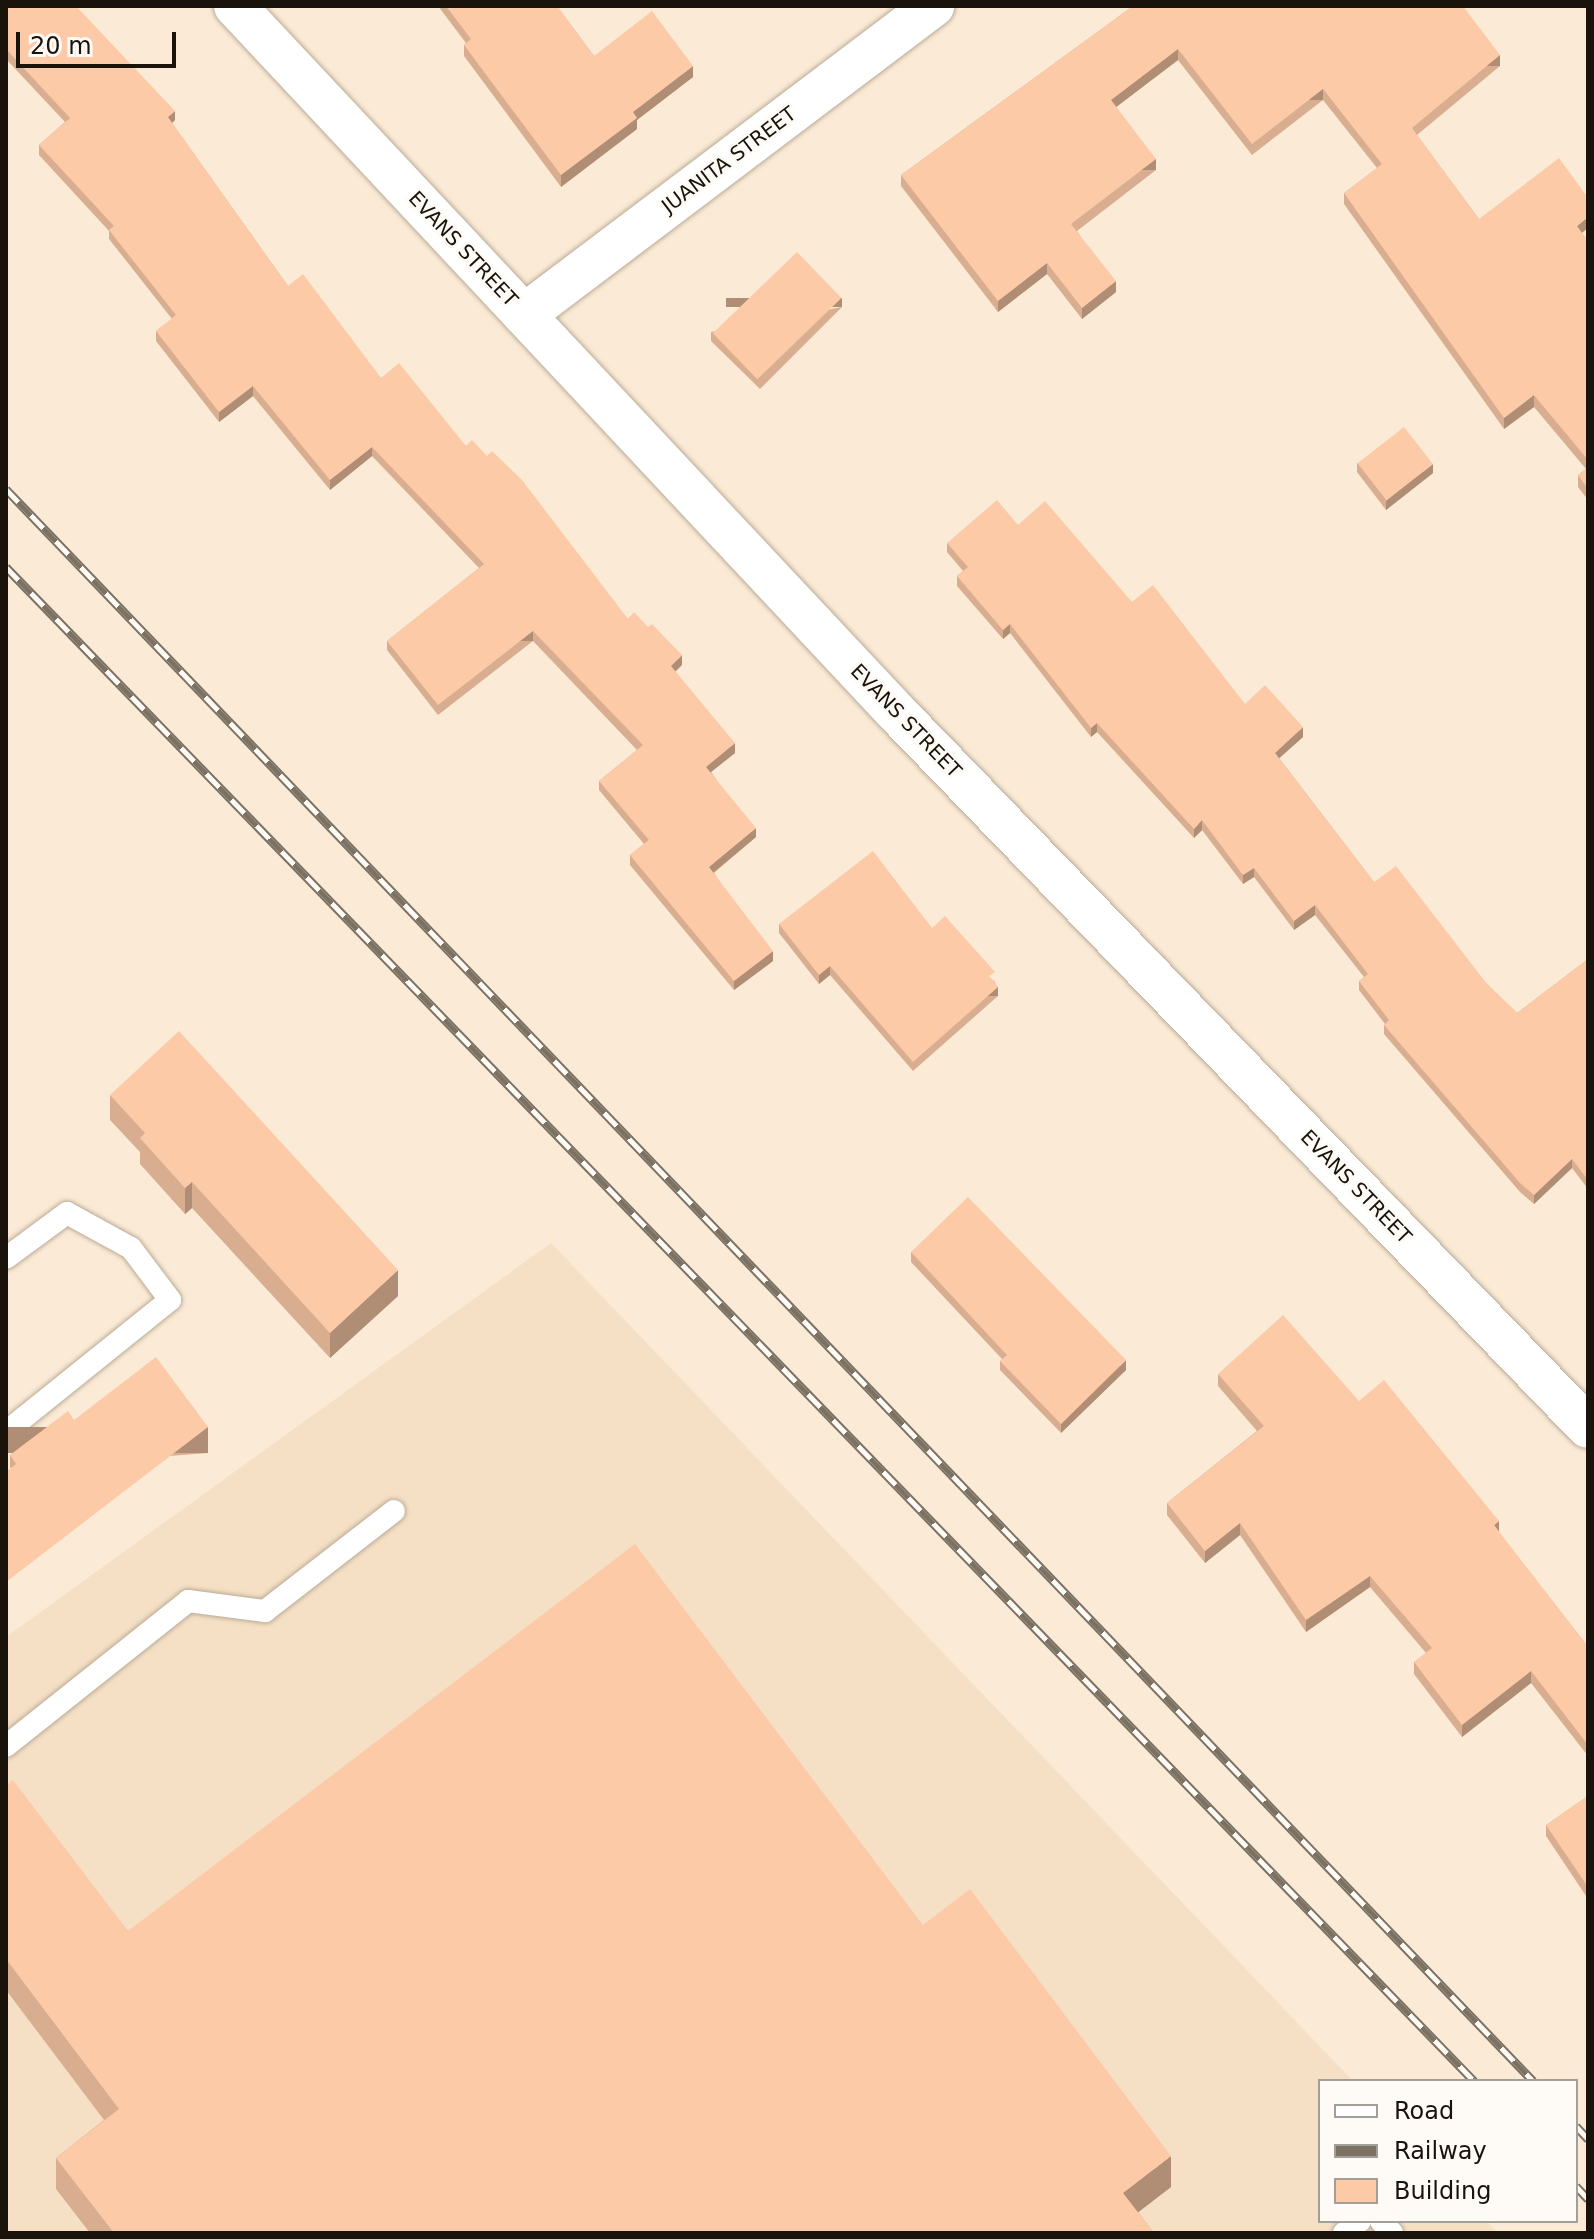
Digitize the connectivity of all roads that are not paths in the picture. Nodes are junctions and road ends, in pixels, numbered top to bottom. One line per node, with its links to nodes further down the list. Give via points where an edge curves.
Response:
1 (235, 6): 3 (street, EVANS STREET)
2 (933, 6): 3 (street, JUANITA STREET)
3 (524, 315): 5 (street, EVANS STREET, via 895,711)
4 (6, 1258): 6 (lane, via 67,1213 131,1248 170,1300)
5 (1588, 1427)
6 (6, 1432)
7 (394, 1511): 8 (lane, via 265,1611 188,1601)
8 (6, 1746)

